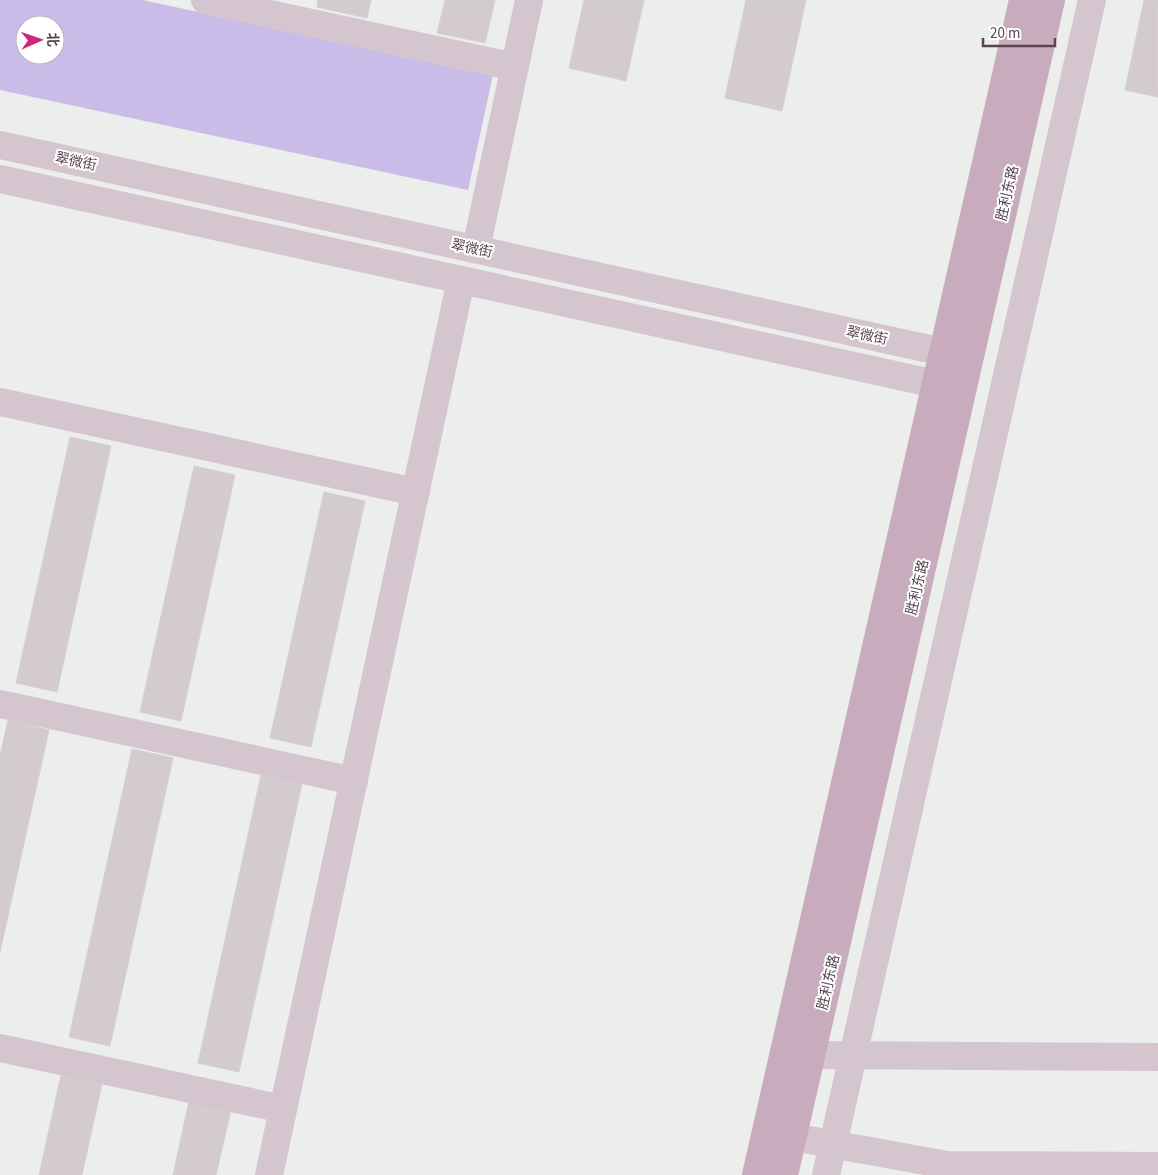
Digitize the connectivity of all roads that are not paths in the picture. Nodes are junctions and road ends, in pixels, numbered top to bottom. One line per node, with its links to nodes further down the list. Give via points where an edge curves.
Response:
1 (205, 0): 6 (street)
2 (529, 0): 6 (street)
3 (1023, 0): 11 (main road, 胜利东路)
4 (1051, 0): 18 (main road, 胜利东路)
5 (1092, 0): 19 (street)
6 (515, 67): 9 (street)
7 (0, 145): 9 (street, 翠微街)
8 (0, 179): 10 (street)
9 (476, 249): 11 (street, 翠微街)
10 (461, 280): 12 (street); 14 (street)
11 (943, 352): 12 (main road, 胜利东路)
12 (936, 384): 26 (main road, 胜利东路)
13 (0, 402): 14 (street)
14 (416, 492): 16 (street)
15 (0, 704): 16 (street)
16 (354, 781): 21 (street)
17 (0, 1048): 21 (street)
18 (811, 1054): 19 (street); 22 (main road, 胜利东路)
19 (853, 1055): 20 (street); 23 (street)
20 (1158, 1057)
21 (283, 1109): 25 (street)
22 (793, 1137): 23 (street); 27 (main road, 胜利东路)
23 (833, 1144): 24 (street, via 947,1165); 28 (street)
24 (1158, 1166)
25 (269, 1175)
26 (756, 1175)
27 (784, 1175)
28 (826, 1175)

